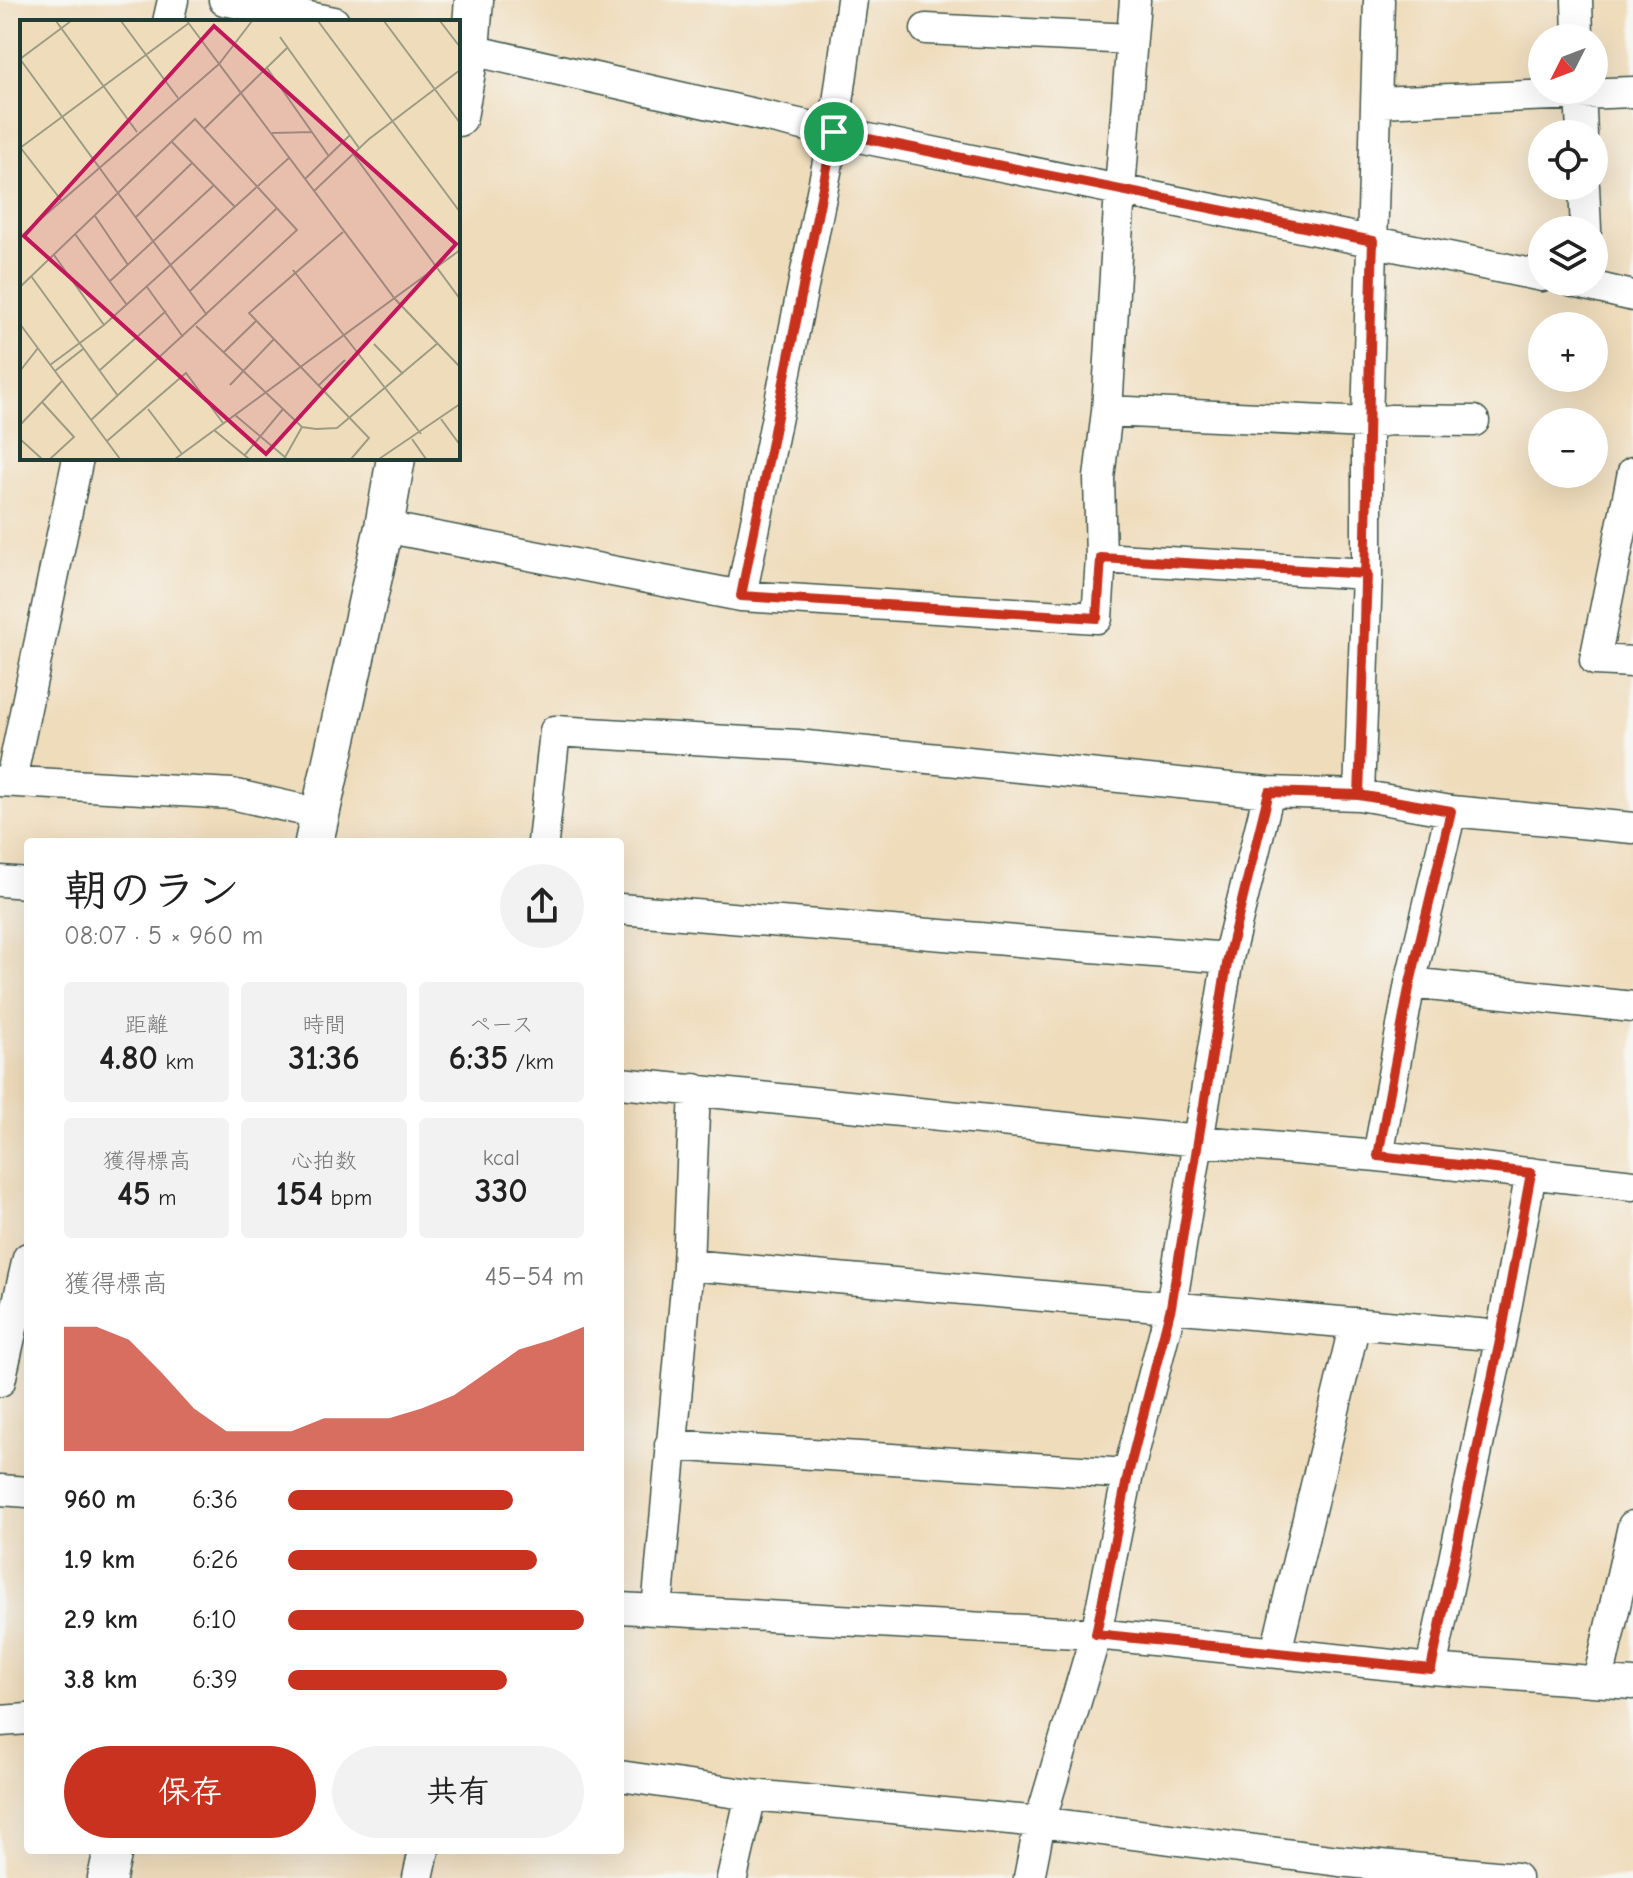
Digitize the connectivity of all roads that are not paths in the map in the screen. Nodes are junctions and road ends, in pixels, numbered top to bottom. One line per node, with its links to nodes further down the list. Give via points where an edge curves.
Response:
1 (173, 0): 8 (street)
2 (224, 0): 9 (street)
3 (474, 0): 13 (street)
4 (852, 0): 19 (street)
5 (1135, 0): 12 (street)
6 (1379, 0): 18 (street)
7 (1577, 0): 10 (street)
8 (168, 20)
9 (324, 20)
10 (1578, 24)
11 (926, 29): 12 (street)
12 (1132, 39): 20 (street)
13 (464, 48): 16 (street); 19 (street)
14 (1608, 92): 15 (street)
15 (1633, 92)
16 (460, 94)
17 (1528, 95): 18 (street)
18 (1376, 102): 21 (street)
19 (834, 132): 20 (street); 34 (street)
20 (1120, 189): 21 (street); 25 (street)
21 (1373, 241): 22 (street); 27 (street)
22 (1528, 273)
23 (1608, 290): 24 (street)
24 (1633, 296)
25 (1107, 411): 27 (street); 32 (street, via 1099,478)
26 (1474, 421): 27 (street)
27 (1367, 423): 33 (street)
28 (78, 460): 36 (street)
29 (396, 460): 31 (street)
30 (1633, 472): 35 (street, via 1595,660)
31 (384, 527): 34 (street); 40 (street)
32 (1101, 558): 33 (street); 34 (street, via 1097,618)
33 (1367, 574): 38 (street)
34 (741, 596)
35 (1633, 662)
36 (5, 781): 40 (street, via 232,794)
37 (1269, 792): 38 (street); 42 (street, via 797,745 555,731); 46 (street)
38 (1359, 795): 39 (street)
39 (1451, 811): 41 (street); 47 (street)
40 (317, 828)
41 (1633, 828)
42 (543, 838)
43 (0, 881): 44 (street)
44 (24, 883)
45 (624, 909): 46 (street)
46 (1228, 958): 51 (street)
47 (1410, 983): 48 (street); 52 (street)
48 (1633, 1007)
49 (624, 1083): 50 (street)
50 (695, 1089): 51 (street); 55 (street)
51 (1199, 1141): 52 (street); 57 (street)
52 (1378, 1156): 53 (street)
53 (1531, 1173): 54 (street); 59 (street)
54 (1633, 1185)
55 (688, 1265): 57 (street); 61 (street)
56 (24, 1276): 60 (street)
57 (1171, 1307): 58 (street); 62 (street)
58 (1355, 1323): 59 (street); 69 (street)
59 (1501, 1336): 70 (street)
60 (0, 1381)
61 (670, 1445): 62 (street); 67 (street)
62 (1128, 1474): 68 (street)
63 (0, 1490): 64 (street)
64 (24, 1492)
65 (1633, 1526): 71 (street)
66 (624, 1608): 67 (street)
67 (657, 1610): 68 (street)
68 (1096, 1634): 69 (street); 77 (street)
69 (1276, 1652): 70 (street)
70 (1431, 1669): 71 (street)
71 (1598, 1681): 72 (street)
72 (1633, 1684)
73 (24, 1719): 74 (street)
74 (0, 1721)
75 (624, 1777): 76 (street)
76 (751, 1795): 77 (street); 83 (street)
77 (1040, 1822): 80 (street); 84 (street)
78 (112, 1854): 81 (street)
79 (423, 1854): 82 (street)
80 (1337, 1870): 85 (street)
81 (107, 1878)
82 (418, 1878)
83 (732, 1878)
84 (1029, 1878)
85 (1516, 1878)

